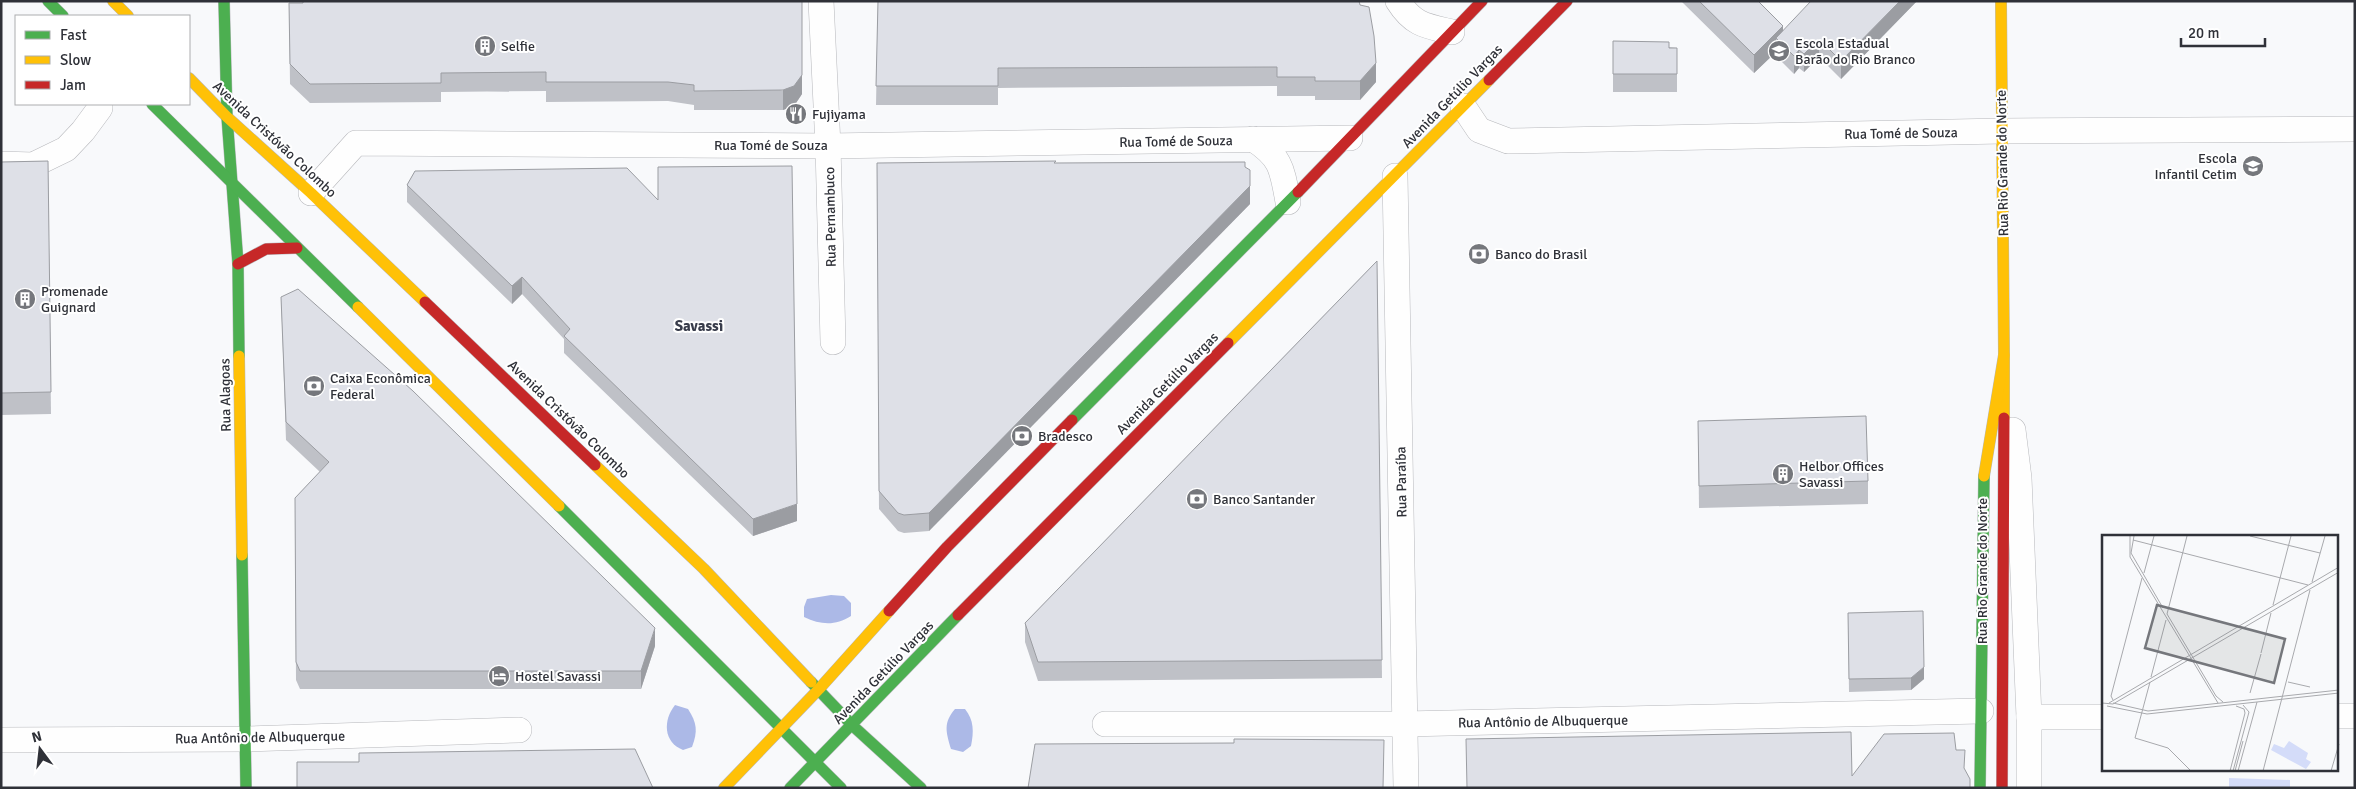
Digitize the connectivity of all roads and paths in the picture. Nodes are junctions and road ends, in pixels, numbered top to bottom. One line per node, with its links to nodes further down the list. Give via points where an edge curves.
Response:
1 (48, 1): 9 (main road)
2 (113, 1): 10 (main road)
3 (224, 1): 16 (main road, Rua Alagoas)
4 (821, 1): 21 (street, Rua Pernambuco)
5 (1398, 1): 11 (street, via 1407,15 1421,25)
6 (1482, 1): 11 (main road)
7 (1567, 1): 15 (main road, Avenida Getúlio Vargas)
8 (2001, 1): 18 (main road, Rua Rio Grande do Norte)
9 (62, 15)
10 (127, 15)
11 (1452, 32): 19 (main road)
12 (190, 79): 16 (main road, Avenida Cristóvão Colombo)
13 (100, 105): 22 (street, via 84,131 66,149 32,165)
14 (153, 105): 24 (main road)
15 (1463, 106): 18 (street, Rua Tomé de Souza, via 1479,130 1508,141); 23 (main road, Avenida Getúlio Vargas)
16 (227, 118): 24 (main road, Rua Alagoas); 25 (main road, Avenida Cristóvão Colombo)
17 (2355, 128): 18 (street, Rua Tomé de Souza)
18 (2002, 131): 30 (main road, Rua Rio Grande do Norte)
19 (1350, 138): 20 (street, Rua Tomé de Souza); 26 (main road)
20 (1253, 139): 21 (street, Rua Tomé de Souza); 26 (street, Rua Tomé de Souza, via 1270,151 1281,168)
21 (828, 146): 25 (street, Rua Tomé de Souza, via 356,143); 29 (street, Rua Pernambuco)
22 (1, 164)
23 (1395, 176): 38 (street, Rua Paraíba); 39 (main road, Avenida Getúlio Vargas, via 989,583)
24 (234, 186): 27 (main road); 28 (main road, Rua Alagoas)
25 (311, 193): 31 (main road, Avenida Cristóvão Colombo, via 704,569)
26 (1288, 202): 31 (main road, via 947,547)
27 (297, 248): 28 (main road, via 274,246 256,251); 40 (main road)
28 (238, 264): 42 (main road, Rua Alagoas)
29 (833, 342)
30 (2004, 355): 32 (main road, Rua Rio Grande do Norte, via 1983,479); 35 (street, Rua Rio Grande do Norte, via 2019,478); 52 (main road)
31 (820, 689): 39 (main road, Avenida Cristóvão Colombo); 40 (main road)
32 (1981, 711): 38 (street, Rua Antônio de Albuquerque); 51 (main road, Rua Rio Grande do Norte)
33 (2338, 716): 34 (street)
34 (2355, 716)
35 (2029, 717): 36 (street); 53 (street, Rua Rio Grande do Norte)
36 (2102, 717)
37 (1104, 724): 38 (street, Rua Antônio de Albuquerque)
38 (1405, 724): 50 (street, Rua Paraíba)
39 (853, 726): 44 (main road, Avenida Getúlio Vargas); 49 (main road, Avenida Cristóvão Colombo)
40 (783, 728): 44 (main road); 46 (main road)
41 (519, 730): 42 (street, Rua Antônio de Albuquerque)
42 (246, 739): 43 (street, Rua Antônio de Albuquerque); 45 (main road, Rua Alagoas)
43 (1, 740)
44 (816, 763): 47 (main road, Avenida Getúlio Vargas); 48 (main road)
45 (246, 788)
46 (724, 788)
47 (790, 788)
48 (842, 788)
49 (921, 788)
50 (1406, 788)
51 (1980, 788)
52 (2002, 788)
53 (2029, 788)

